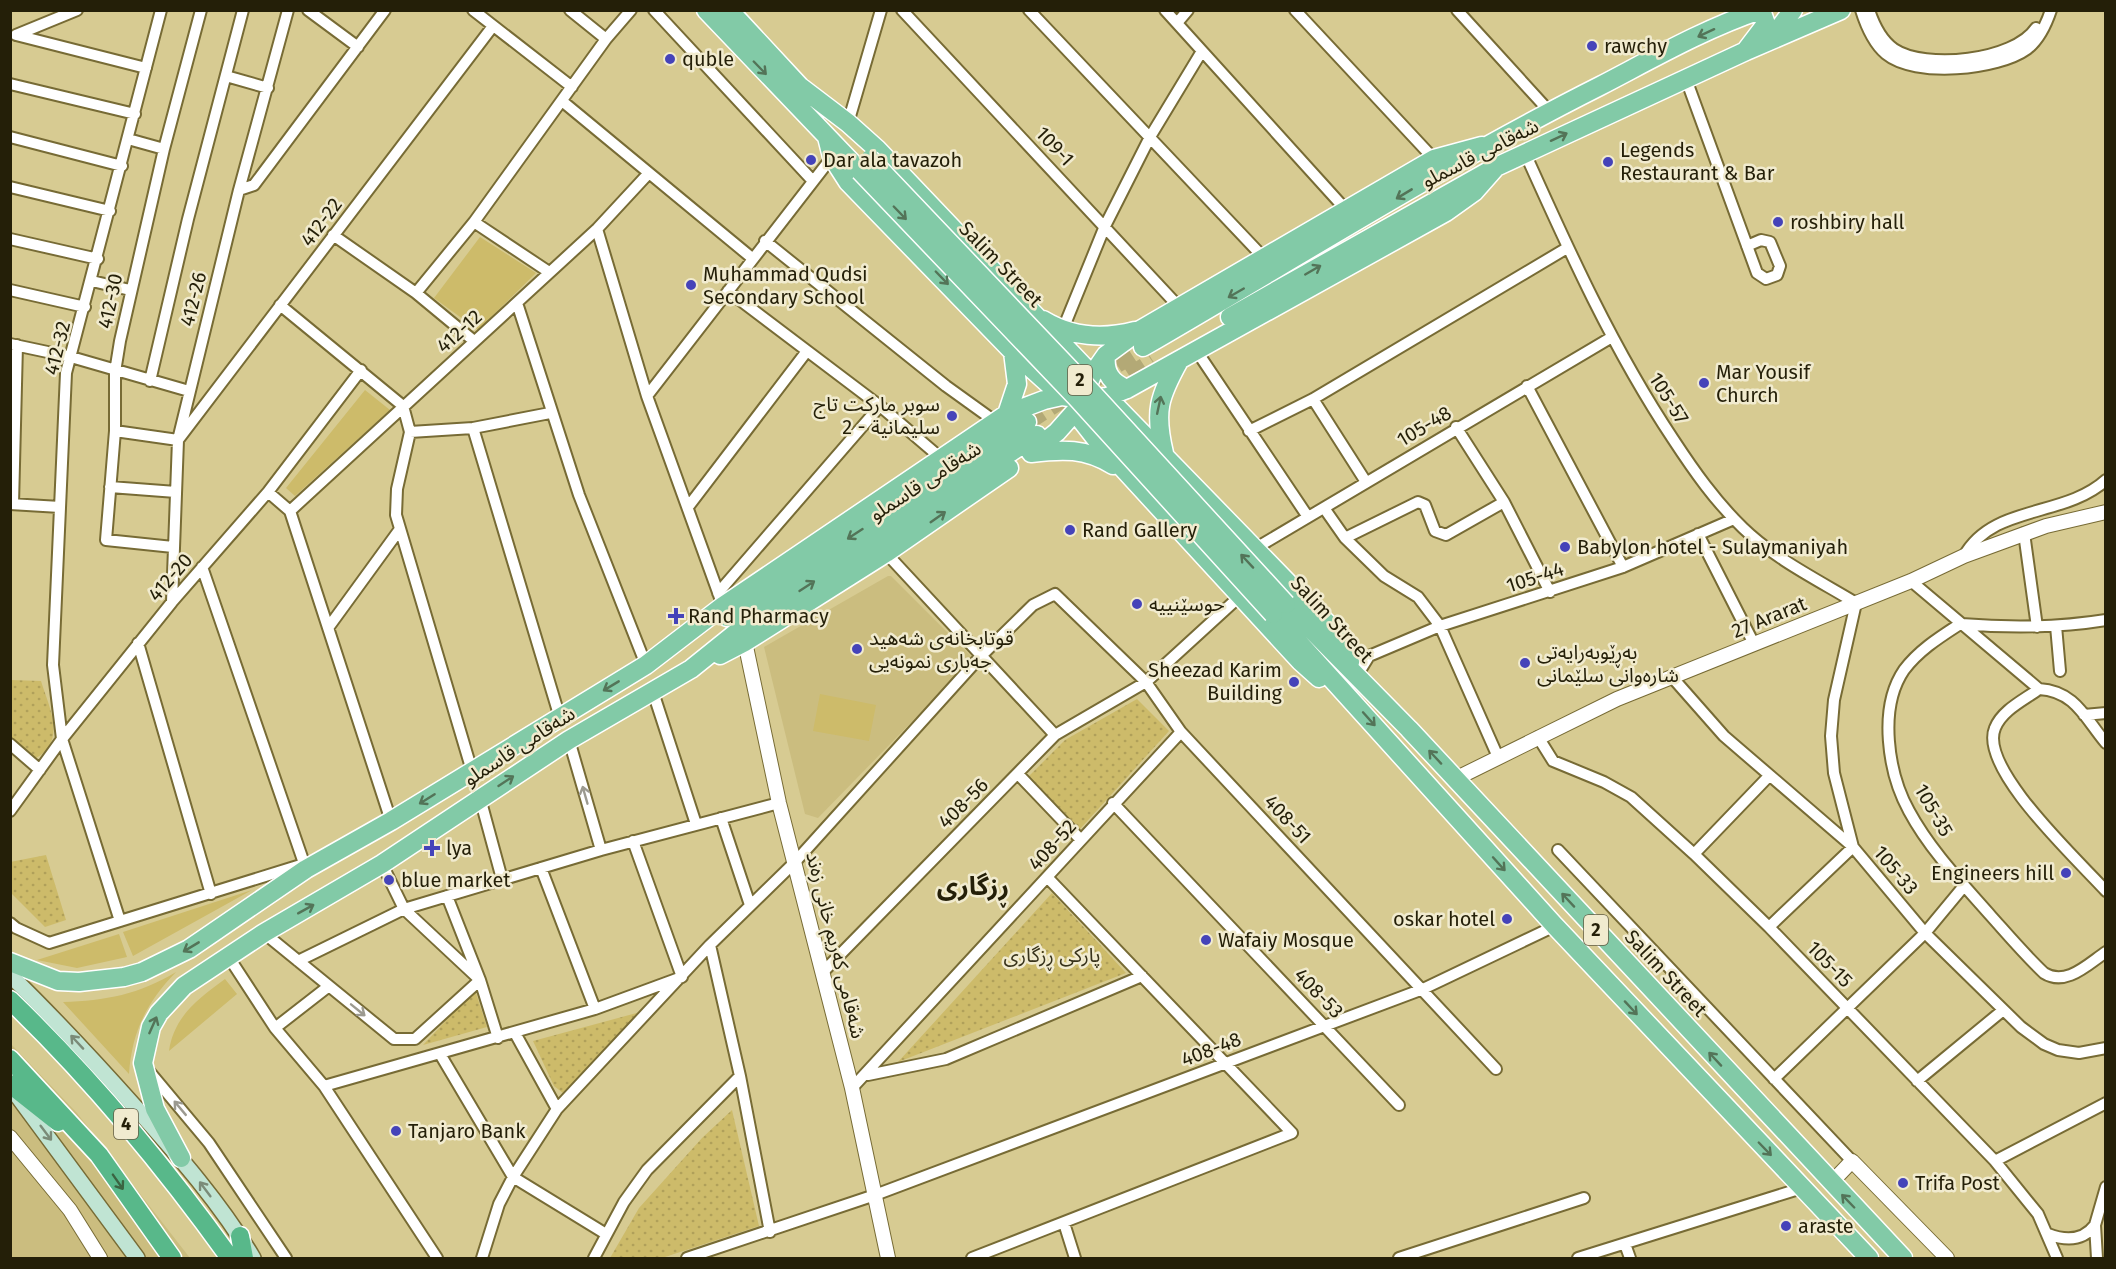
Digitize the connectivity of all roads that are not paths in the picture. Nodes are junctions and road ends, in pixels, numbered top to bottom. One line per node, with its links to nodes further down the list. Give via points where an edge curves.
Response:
1 (77, 10): 30 (street)
2 (161, 10): 36 (street, 412-32)
3 (201, 10): 52 (street, 412-30)
4 (243, 10): 37 (street)
5 (288, 10): 42 (street, 412-26)
6 (308, 10): 33 (street)
7 (385, 10): 33 (street)
8 (472, 10): 29 (street)
9 (570, 10): 31 (street)
10 (631, 10): 31 (street)
11 (654, 10): 60 (street)
12 (706, 10): 48 (main road, Salim Street / 2, one-way to 48)
13 (729, 10): 40 (main road, Salim Street / 2)
14 (881, 10): 46 (street)
15 (902, 10): 66 (street, 109-1)
16 (1029, 10): 49 (street)
17 (1165, 10): 28 (street)
18 (1188, 10): 28 (street)
19 (1295, 10): 55 (street)
20 (1457, 10): 44 (street)
21 (1793, 10): 32 (main road)
22 (1841, 10): 32 (main road, شەقامی قاسملو)
23 (1861, 10): 27 (street)
24 (2044, 10): 27 (street, via 2030,36 2011,49 1976,57 1933,60 1915,59 1892,48)
25 (2051, 10): 27 (street, via 2036,41 2019,54 1945,70 1916,68 1893,58 1874,40)
26 (1752, 12): 35 (main road, via 1765,18 1764,28); 44 (main road, شەقامی قاسملو, one-way to 44)
27 (1869, 18)
28 (1177, 23): 34 (street)
29 (493, 26): 41 (street); 68 (street, 412-22)
30 (13, 36): 36 (street)
31 (606, 39): 41 (street)
32 (1769, 42): 35 (main road, شەقامی قاسملو)
33 (358, 47): 62 (street, via 254,185)
34 (1202, 51): 49 (street); 64 (street)
35 (1746, 51): 38 (main road, شەقامی قاسملو)
36 (146, 68): 45 (street, 412-32)
37 (225, 76): 42 (street); 102 (street)
38 (1686, 79): 53 (main road, شەقامی قاسملو, one-way to 38); 71 (street)
39 (10, 84): 45 (street)
40 (798, 85): 46 (main road); 56 (main road, Salim Street / 2)
41 (572, 87): 43 (street)
42 (268, 88): 62 (street, 412-26)
43 (562, 101): 59 (street); 65 (street)
44 (1549, 111): 51 (main road, شەقامی قاسملو)
45 (135, 114): 50 (street, 412-32)
46 (848, 123): 86 (main road)
47 (10, 137): 57 (street)
48 (827, 137): 54 (main road); 56 (main road, Salim Street / 2)
49 (1150, 137): 66 (street); 74 (street)
50 (128, 139): 52 (street); 57 (street, 412-32)
51 (1482, 146): 55 (main road); 91 (main road, شەقامی قاسملو, one-way to 91)
52 (164, 149): 79 (street, 412-30)
53 (1525, 153): 58 (main road, شەقامی قاسملو); 72 (street, 105-57)
54 (832, 157): 60 (street); 94 (main road, one-way to 94, via 848,182)
55 (1434, 159): 64 (main road)
56 (865, 165): 175 (main road, Salim Street / 2, bridge, via 1082,403)
57 (122, 166): 63 (street, 412-32)
58 (1496, 167): 91 (main road, شەقامی قاسملو, one-way to 58); 95 (main road, via 1474,192 1446,212)
59 (648, 174): 67 (street, 412-12); 73 (street)
60 (812, 180): 70 (street)
61 (10, 187): 63 (street)
62 (239, 190): 105 (street, 412-26)
63 (110, 211): 75 (street, 412-32)
64 (1347, 211): 74 (main road)
65 (474, 222): 76 (street); 81 (street)
66 (1105, 226): 85 (street, 109-1); 87 (street)
67 (597, 228): 76 (street, 412-12); 106 (street)
68 (333, 235): 81 (street); 83 (street, 412-22)
69 (10, 239): 75 (street)
70 (765, 241): 73 (street); 116 (street, via 946,387)
71 (1747, 246)
72 (1567, 248): 88 (street, 105-57); 109 (street)
73 (752, 258): 80 (street)
74 (1264, 258): 85 (main road)
75 (98, 259): 77 (street, 412-32)
76 (549, 272): 82 (street, 412-12)
77 (92, 281): 79 (street); 84 (street, 412-32)
78 (10, 290): 84 (street)
79 (130, 290): 99 (street, 412-30)
80 (728, 291): 93 (street); 106 (street)
81 (416, 294): 89 (street)
82 (516, 303): 89 (street, 412-12); 114 (street)
83 (280, 305): 98 (street); 125 (street, 412-22)
84 (85, 307): 97 (street, 412-32)
85 (1180, 308): 91 (main road)
86 (1034, 314): 87 (main road); 92 (main road)
87 (1063, 329): 91 (main road)
88 (1612, 337): 103 (street, 105-48); 142 (street, 105-57, via 1698,477)
89 (474, 341): 112 (street, 412-12)
90 (14, 344): 97 (street); 135 (street)
91 (1145, 346): 96 (main road)
92 (1066, 349): 100 (main road); 101 (main road, via 1063,371 1051,377)
93 (807, 351): 113 (street); 137 (street)
94 (1013, 352): 101 (main road); 116 (main road, via 1017,384)
95 (1188, 354): 104 (main road); 120 (street); 126 (main road, one-way to 95, via 1158,410 1163,390)
96 (1106, 356): 100 (main road); 104 (main road, via 1111,380)
97 (71, 357): 99 (street); 136 (street, 412-32, via 66,373)
98 (361, 370): 112 (street); 133 (street, 412-20)
99 (115, 372): 102 (street); 119 (street, 412-30)
100 (1092, 375): 111 (main road)
101 (1039, 376): 107 (main road)
102 (150, 381): 105 (street)
103 (1527, 386): 117 (street, 105-48); 152 (street)
104 (1127, 389): 108 (main road)
105 (189, 391): 125 (street, 412-26)
106 (647, 396): 137 (street)
107 (1062, 396): 110 (main road); 111 (main road)
108 (1107, 398): 111 (main road); 115 (main road)
109 (1313, 399): 120 (street); 130 (street)
110 (1034, 402): 116 (main road); 122 (main road, via 1052,412)
111 (1080, 405): 122 (main road); 124 (main road)
112 (403, 406): 121 (street); 139 (street, 412-12)
113 (880, 406): 127 (street); 156 (street)
114 (550, 413): 118 (street); 170 (street)
115 (1123, 413): 124 (main road, via 1102,415 1094,426); 126 (main road)
116 (1002, 418): 127 (main road)
117 (1456, 427): 130 (street, 105-48); 134 (street)
118 (473, 428): 121 (street); 180 (street)
119 (115, 431): 125 (street); 131 (street, 412-30)
120 (1250, 431): 141 (street)
121 (411, 432): 143 (street, via 395,502)
122 (1056, 432): 123 (main road)
123 (1032, 437): 128 (main road, via 1101,458); 149 (main road, one-way to 123); 165 (main road, شەقامی قاسملو, one-way to 165, via 744,606); 171 (main road, شەقامی قاسملو, one-way to 123, via 742,628)
124 (1096, 439): 128 (main road)
125 (178, 440): 132 (street, 412-26)
126 (1164, 455): 148 (main road)
127 (942, 459): 156 (main road)
128 (1132, 478): 155 (main road)
129 (2106, 480): 150 (street, via 2075,501 2003,522 1977,538)
130 (1366, 482): 138 (street, 105-48)
131 (110, 487): 132 (street); 147 (street, 412-30, via 106,540)
132 (176, 492): 147 (street, 412-26)
133 (268, 492): 139 (street); 151 (street, 412-20)
134 (1504, 502): 146 (street, via 1446,535 1435,531 1425,505 1418,501); 154 (street)
135 (12, 504): 136 (street)
136 (60, 507): 184 (street, 412-32, via 53,665)
137 (688, 507): 156 (street)
138 (1324, 508): 141 (street, 105-48); 146 (street)
139 (290, 511): 164 (street)
140 (2106, 512): 144 (street, 27 Ararat)
141 (1308, 517): 148 (street, 105-48)
142 (1734, 519): 145 (street, 105-44); 158 (street, 105-57, via 1794,566)
143 (400, 529): 164 (street); 190 (street)
144 (2025, 533): 150 (street, 27 Ararat); 163 (street)
145 (1698, 534): 152 (street, 105-44); 168 (street)
146 (1345, 538): 161 (street, via 1384,576 1418,597)
147 (173, 547): 157 (street, 412-26)
148 (1256, 548): 175 (main road, one-way to 148, via 1347,653 1329,625)
149 (886, 553): 166 (main road); 169 (street)
150 (1964, 556): 153 (street, 27 Ararat)
151 (202, 567): 157 (street, 412-20); 209 (street)
152 (1623, 567): 154 (street, 105-44)
153 (1911, 581): 158 (street, 27 Ararat); 160 (street)
154 (1551, 591): 161 (street, 105-44)
155 (1239, 597): 174 (street, 408-56); 175 (main road, via 1324,682)
156 (720, 600): 165 (main road)
157 (172, 602): 167 (street, 412-20)
158 (1856, 603): 168 (street, 27 Ararat); 203 (street, 105-33, via 1834,700 1831,736 1840,800)
159 (2106, 620): 162 (street)
160 (1960, 624): 163 (street); 177 (street); 213 (street, 105-35, via 1925,648 1904,671 1893,693 1890,726 1897,782 1908,810)
161 (1440, 626): 175 (street, 105-44, via 1369,656); 188 (street)
162 (2056, 626): 163 (street); 172 (street)
163 (2037, 627)
164 (328, 628): 199 (street)
165 (677, 641): 170 (main road)
166 (745, 642): 171 (main road); 195 (street, شەقامی کەریم خانی زەند)
167 (138, 643): 184 (street, 412-20); 215 (street)
168 (1754, 644): 173 (street, 27 Ararat)
169 (981, 656): 174 (street, 408-51, via 1033,605 1055,594); 182 (street); 207 (street)
170 (646, 665): 180 (main road, one-way to 180)
171 (692, 669): 176 (main road, شەقامی قاسملو)
172 (2060, 671)
173 (1672, 677): 183 (street, 27 Ararat); 192 (street, via 1724,736)
174 (1146, 682): 181 (street, 408-51); 182 (street, 408-56)
175 (1351, 685): 193 (main road, Salim Street / 2, one-way to 175); 221 (main road, Salim Street / 2, one-way to 221)
176 (652, 689): 185 (main road, شەقامی قاسملو); 200 (street)
177 (2039, 689): 179 (street, via 2055,690 2075,703); 214 (street, via 2009,710 1995,726 1995,755 2013,788)
178 (2106, 713): 179 (street)
179 (2084, 715): 186 (street)
180 (560, 718): 190 (main road)
181 (1181, 732): 196 (street, 408-52); 237 (street, 408-51)
182 (1055, 735): 191 (street, 408-56)
183 (1539, 737): 188 (street, 27 Ararat); 206 (street, 105-15, via 1553,762 1631,797)
184 (62, 739): 189 (street, 412-20); 219 (street, 412-32)
185 (569, 740): 194 (main road, شەقامی قاسملو, one-way to 185); 204 (street, one-way to 185)
186 (2106, 743)
187 (10, 744): 189 (street)
188 (1498, 757): 193 (street, 27 Ararat)
189 (40, 770): 197 (street, 412-20)
190 (472, 771): 199 (main road, one-way to 199)
191 (1018, 774): 201 (street); 231 (street, 408-56)
192 (1769, 776): 203 (street); 206 (street)
193 (1455, 779): 268 (main road, Salim Street / 2, one-way to 193)
194 (480, 798): 208 (main road, شەقامی قاسملو); 212 (street)
195 (779, 803): 198 (street); 207 (street, شەقامی کەریم خانی زەند)
196 (1113, 803): 201 (street, 408-52); 242 (street, 408-53)
197 (10, 811)
198 (721, 818): 200 (street); 217 (street)
199 (391, 821): 209 (main road)
200 (696, 824): 202 (street)
201 (1081, 840): 211 (street, 408-52)
202 (633, 841): 204 (street); 234 (street)
203 (1853, 847): 222 (street); 225 (street, 105-33)
204 (601, 850): 210 (street)
205 (1558, 850): 254 (street)
206 (1694, 854): 222 (street, 105-15)
207 (795, 862): 217 (street); 231 (street, شەقامی کەریم خانی زەند)
208 (382, 864): 218 (street); 224 (main road, شەقامی قاسملو, one-way to 208)
209 (305, 867): 215 (street); 223 (main road)
210 (541, 868): 212 (street); 239 (street)
211 (1047, 878): 233 (street); 252 (street, 408-52)
212 (502, 879): 216 (street)
213 (1964, 886): 225 (street); 227 (street, 105-35, via 2044,973 2059,978 2074,973)
214 (2106, 891)
215 (211, 894): 219 (street)
216 (447, 896): 218 (street); 235 (street)
217 (750, 905): 226 (street)
218 (404, 909): 229 (street); 235 (street)
219 (120, 921): 220 (street, via 49,943)
220 (10, 923)
221 (1555, 926): 237 (street, 408-48); 270 (main road, Salim Street / 2, one-way to 270)
222 (1769, 927): 240 (street, 105-15)
223 (215, 933): 228 (main road); 230 (main road, one-way to 230, via 159,965 108,980 58,981)
224 (264, 933): 228 (main road, شەقامی قاسملو); 229 (street)
225 (1925, 933): 240 (street); 241 (street, 105-33)
226 (710, 945): 234 (street); 253 (street)
227 (2106, 952)
228 (228, 956): 243 (street); 249 (main road, شەقامی قاسملو, one-way to 228, via 151,1028 159,1013 184,986)
229 (298, 961): 236 (street)
230 (10, 962)
231 (823, 972): 258 (street, شەقامی کەریم خانی زەند)
232 (10, 975): 264 (main road, one-way to 232, via 74,1038)
233 (1142, 976): 250 (street); 252 (street, via 946,1059)
234 (682, 977): 239 (street); 261 (street)
235 (480, 980): 236 (street, one-way to 235, via 394,1039 415,1039); 245 (street)
236 (329, 986): 243 (street)
237 (1423, 989): 242 (street, 408-48); 251 (street, 408-51)
238 (10, 1000): 283 (highway, 4, via 108,1102)
239 (595, 1009): 244 (street)
240 (1848, 1009): 254 (street); 255 (street, 105-15)
241 (2002, 1011): 246 (street, 105-33, via 2044,1044 2058,1050 2079,1053); 255 (street)
242 (1326, 1025): 250 (street, 408-48); 260 (street, 408-53)
243 (274, 1028): 257 (street)
244 (515, 1033): 245 (street); 261 (street)
245 (498, 1038): 247 (street)
246 (2106, 1048)
247 (440, 1054): 257 (street); 267 (street)
248 (10, 1059): 263 (highway, 4)
249 (143, 1063): 264 (main road, شەقامی قاسملو, via 155,1109); 286 (street, one-way to 249, via 209,1143)
250 (1225, 1063): 271 (street, 408-48); 273 (street, via 1292,1133)
251 (1496, 1069)
252 (867, 1075): 258 (street, 408-52)
253 (740, 1076): 275 (street); 276 (street, via 647,1170)
254 (1774, 1079): 265 (street)
255 (1917, 1081): 266 (street, 105-15)
256 (10, 1085): 263 (highway); 281 (main road, one-way to 281)
257 (324, 1086): 287 (street)
258 (852, 1088): 271 (street, شەقامی کەریم خانی زەند)
259 (2106, 1103): 266 (street)
260 (1399, 1105)
261 (557, 1109): 267 (street)
262 (10, 1137): 280 (street, via 70,1210)
263 (99, 1155): 282 (highway, 4, one-way to 282)
264 (181, 1158): 278 (main road, one-way to 264)
265 (1852, 1161): 268 (street); 299 (street)
266 (1995, 1161): 277 (street, 105-15, via 2038,1214)
267 (513, 1177): 276 (street); 288 (street, via 499,1204)
268 (1831, 1183): 298 (main road, Salim Street / 2, one-way to 268)
269 (2106, 1187): 274 (street)
270 (1802, 1188): 279 (street); 297 (main road, Salim Street / 2)
271 (875, 1196): 275 (street, 408-48); 291 (street, شەقامی کەریم خانی زەند)
272 (1584, 1198): 294 (street)
273 (1064, 1223): 292 (street); 293 (street)
274 (2095, 1224): 277 (street, via 2078,1238 2067,1240); 301 (street)
275 (770, 1232): 290 (street, 408-48)
276 (606, 1234): 289 (street)
277 (2048, 1234): 300 (street, 105-15)
278 (240, 1236): 284 (highway); 285 (main road)
279 (1625, 1244): 295 (street); 296 (street)
280 (100, 1258)
281 (137, 1258)
282 (172, 1258)
283 (230, 1258)
284 (243, 1258)
285 (253, 1258)
286 (286, 1258)
287 (437, 1258)
288 (482, 1258)
289 (594, 1258)
290 (687, 1258)
291 (888, 1258)
292 (972, 1258)
293 (1075, 1258)
294 (1399, 1258)
295 (1578, 1258)
296 (1630, 1258)
297 (1869, 1258)
298 (1903, 1258)
299 (1947, 1258)
300 (2057, 1258)
301 (2097, 1258)

